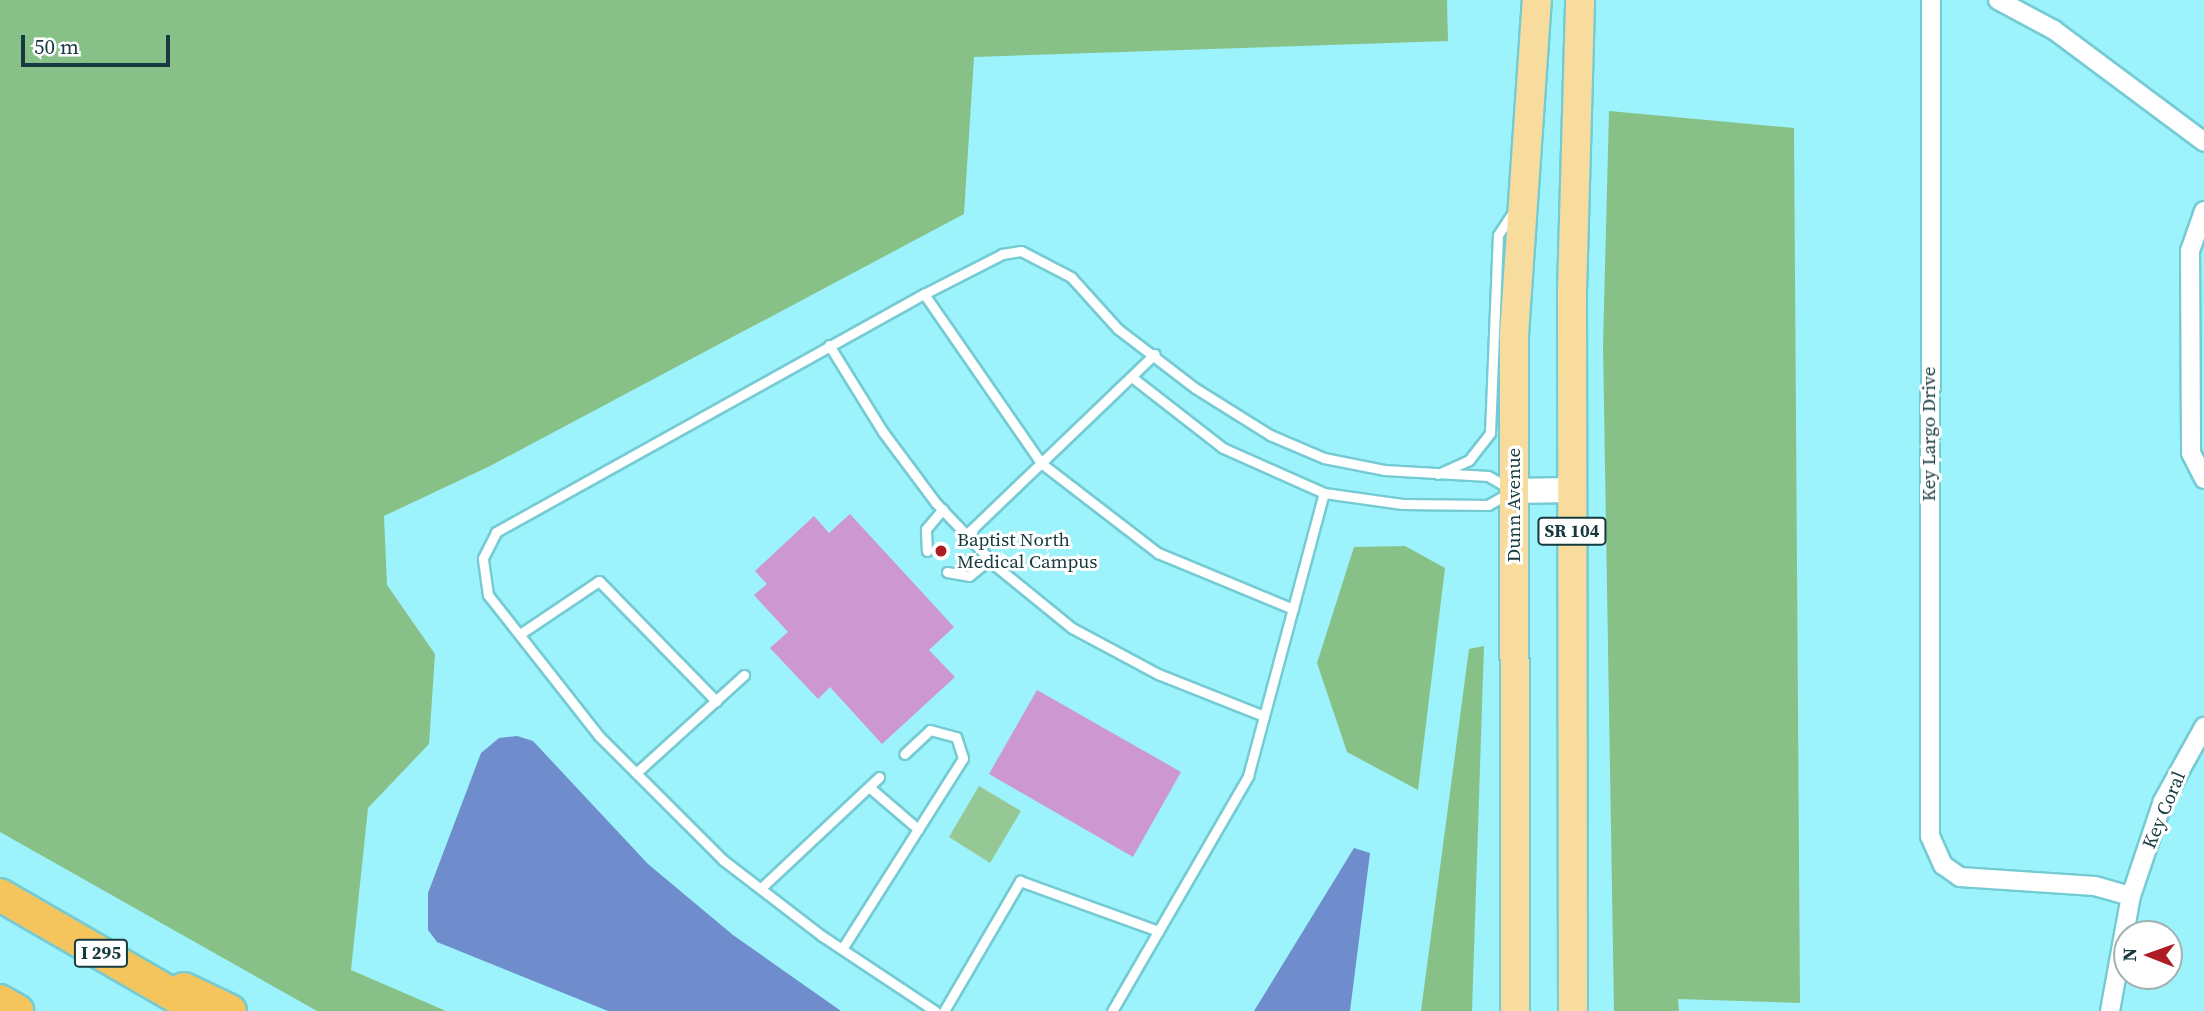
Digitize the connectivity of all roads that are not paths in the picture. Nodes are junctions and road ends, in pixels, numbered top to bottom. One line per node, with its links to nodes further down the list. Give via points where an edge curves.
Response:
1 (1537, 0): 6 (main road, Dunn Avenue / SR 104)
2 (1580, 0): 15 (main road, SR 104)
3 (1931, 0): 36 (street, Key Largo Drive, via 1930,836 1943,865 1983,882 2058,882)
4 (1998, 0): 5 (street, via 2054,30)
5 (2204, 142)
6 (1520, 200): 13 (lane, via 1498,234 1490,433 1469,460); 16 (main road, Dunn Avenue / SR 104)
7 (2204, 211): 14 (street, via 2190,251 2191,453)
8 (924, 294): 9 (lane); 10 (lane, via 1002,254 1021,251 1043,258 1071,277 1118,329); 12 (lane)
9 (829, 345): 18 (lane, via 883,432); 24 (lane, via 496,532 482,558 488,595)
10 (1155, 354): 11 (lane); 13 (lane, via 1195,388 1270,435 1324,457)
11 (1133, 378): 12 (lane); 17 (lane, via 1223,448)
12 (1041, 463): 19 (lane); 23 (lane, via 1158,553)
13 (1434, 475): 16 (lane, via 1488,476)
14 (2204, 479)
15 (1572, 490): 16 (main road); 48 (main road, SR 104)
16 (1513, 491): 17 (lane, via 1488,505 1402,504); 47 (main road, Dunn Avenue / SR 104)
17 (1324, 494): 23 (lane)
18 (943, 509): 19 (lane); 20 (lane, via 926,529)
19 (967, 534): 21 (lane)
20 (927, 551)
21 (990, 559): 22 (lane, via 969,576); 27 (lane, via 1072,628 1158,674)
22 (947, 572)
23 (1293, 609): 27 (lane)
24 (520, 634): 26 (lane, via 599,581); 30 (lane, via 599,736)
25 (744, 675): 26 (lane)
26 (716, 701): 30 (lane)
27 (1264, 716): 38 (lane, via 1248,776)
28 (2204, 727): 36 (street, Key Coral, via 2164,801)
29 (904, 754): 33 (lane, via 930,730 956,737 962,758)
30 (636, 772): 34 (lane, via 723,860)
31 (879, 777): 32 (lane)
32 (869, 787): 33 (lane); 34 (lane)
33 (918, 828): 39 (lane)
34 (761, 888): 39 (lane)
35 (0, 895): 37 (highway, I 295)
36 (2131, 896): 49 (street, Key Coral)
37 (39, 918): 42 (highway, I 295); 43 (highway)
38 (1158, 931): 45 (lane, via 1020,881); 46 (lane)
39 (842, 949): 44 (lane)
40 (0, 1001): 41 (highway)
41 (17, 1011)
42 (201, 1011)
43 (230, 1011)
44 (935, 1011)
45 (944, 1011)
46 (1112, 1011)
47 (1516, 1011)
48 (1573, 1011)
49 (2110, 1011)

